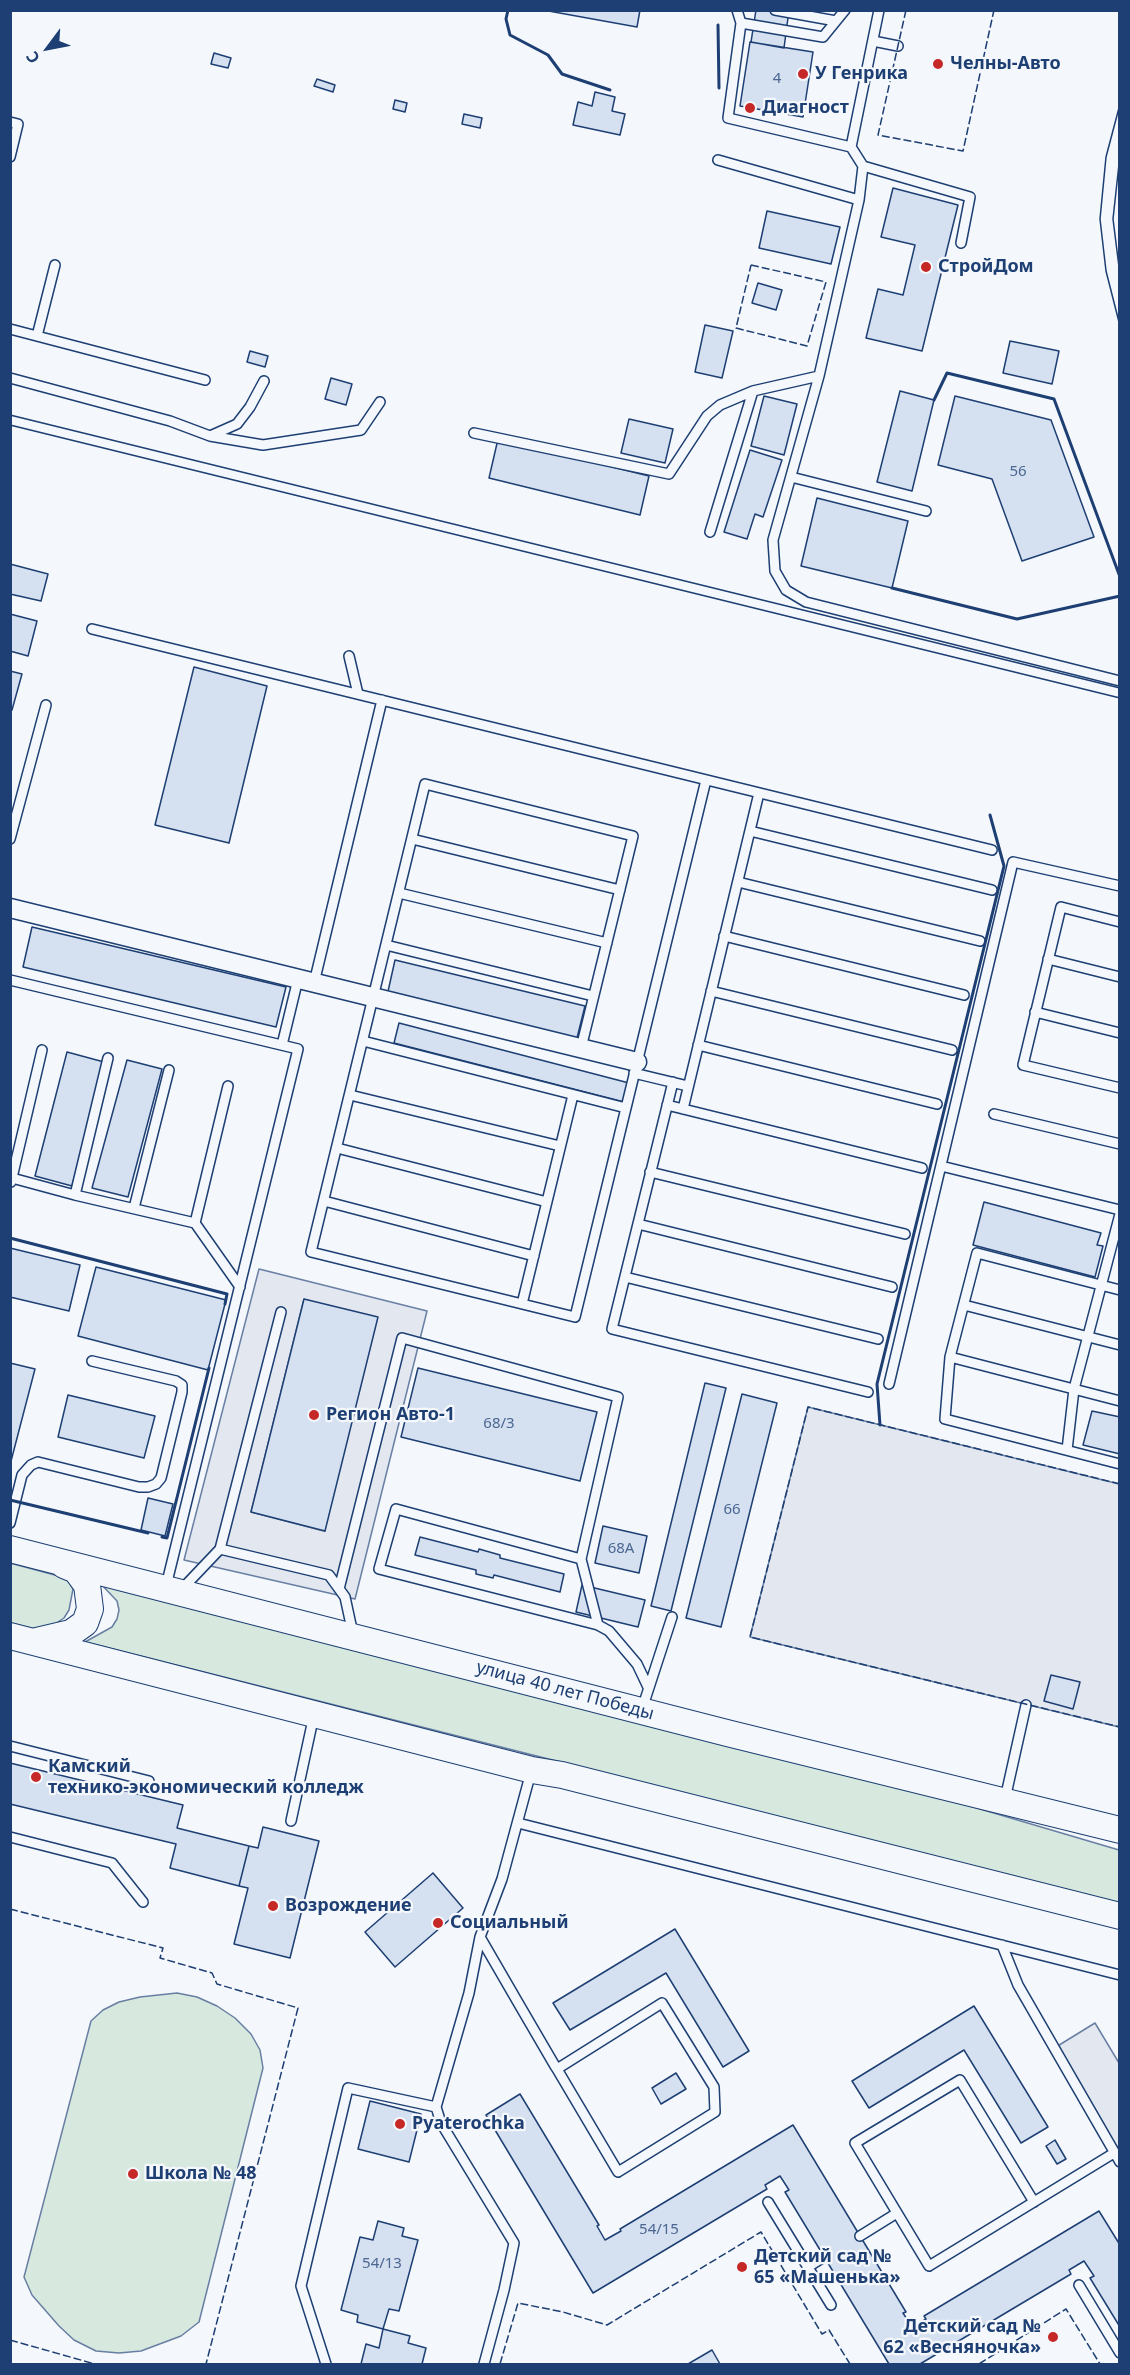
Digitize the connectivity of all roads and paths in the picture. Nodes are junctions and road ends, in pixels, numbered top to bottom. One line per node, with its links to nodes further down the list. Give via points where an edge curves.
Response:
1 (737, 10): 6 (lane)
2 (775, 10): 5 (lane)
3 (845, 10): 5 (lane)
4 (879, 10): 7 (lane)
5 (836, 21): 6 (lane, via 823,37)
6 (741, 22): 10 (lane, via 728,118)
7 (873, 41): 8 (lane); 10 (lane)
8 (898, 45)
9 (10, 122): 11 (lane, via 18,124)
10 (851, 147): 13 (lane)
11 (10, 157)
12 (718, 160): 14 (lane)
13 (863, 166): 14 (lane); 15 (lane, via 970,196)
14 (859, 200): 19 (lane)
15 (961, 243)
16 (55, 265): 18 (lane)
17 (10, 329): 18 (lane)
18 (37, 336): 21 (lane)
19 (819, 376): 23 (lane); 27 (lane)
20 (10, 378): 26 (lane, via 170,421)
21 (204, 380)
22 (264, 381): 26 (lane, via 237,424)
23 (753, 391): 25 (lane, via 720,405 707,416 669,474); 29 (lane)
24 (380, 402): 26 (lane, via 361,430 263,445)
25 (474, 433)
26 (210, 436)
27 (791, 477): 28 (lane); 32 (lane, via 774,540 775,571 786,590 806,602)
28 (926, 511)
29 (710, 531)
30 (92, 629): 33 (lane)
31 (349, 656): 33 (lane)
32 (1119, 681)
33 (358, 694): 34 (lane)
34 (382, 700): 36 (lane); 56 (lane)
35 (46, 705): 39 (lane)
36 (705, 780): 37 (lane); 70 (lane)
37 (759, 793): 38 (lane); 41 (lane)
38 (750, 831): 42 (lane); 45 (lane)
39 (10, 839)
40 (412, 839): 44 (lane); 44 (lane, via 425,784 633,836); 46 (lane)
41 (992, 850)
42 (738, 882): 49 (lane); 50 (lane)
43 (1119, 886): 86 (lane, via 1013,862)
44 (620, 890): 51 (lane)
45 (992, 890)
46 (399, 893): 51 (lane); 52 (lane)
47 (10, 908): 56 (street)
48 (1119, 922): 53 (lane, via 1061,907)
49 (724, 936): 57 (lane); 58 (lane)
50 (980, 941)
51 (607, 943): 59 (lane)
52 (386, 945): 59 (lane); 60 (lane)
53 (1048, 959): 54 (lane); 61 (lane)
54 (1119, 977)
55 (10, 980): 64 (lane)
56 (306, 981): 60 (street); 64 (lane)
57 (711, 991): 65 (lane); 68 (lane)
58 (964, 995)
59 (593, 996): 66 (lane)
60 (373, 998): 63 (lane); 66 (street)
61 (1035, 1012): 62 (lane); 75 (lane, via 1023,1065)
62 (1119, 1033)
63 (363, 1041): 76 (lane); 77 (lane)
64 (282, 1045): 101 (lane, via 298,1048)
65 (698, 1045): 74 (lane); 78 (lane)
66 (581, 1048): 70 (street)
67 (42, 1050): 89 (lane)
68 (952, 1050)
69 (108, 1058): 90 (lane)
70 (636, 1067): 72 (lane); 80 (lane)
71 (169, 1070): 93 (lane)
72 (673, 1082): 74 (lane); 79 (lane)
73 (228, 1086): 95 (lane)
74 (688, 1086): 81 (lane)
75 (1119, 1088)
76 (350, 1095): 84 (lane); 85 (lane)
77 (573, 1095): 80 (lane); 84 (lane)
78 (938, 1104)
79 (667, 1105): 81 (lane); 88 (lane)
80 (626, 1108): 104 (lane, via 575,1317)
81 (682, 1109): 87 (lane)
82 (994, 1114): 83 (lane)
83 (1119, 1144)
84 (560, 1146): 92 (lane)
85 (337, 1148): 91 (lane); 92 (lane)
86 (941, 1166): 94 (lane); 112 (lane)
87 (922, 1168)
88 (650, 1172): 96 (lane); 97 (lane)
89 (11, 1180): 90 (lane)
90 (75, 1195): 93 (lane)
91 (324, 1201): 98 (lane); 104 (lane, via 311,1252)
92 (547, 1202): 98 (lane)
93 (134, 1208): 95 (lane)
94 (1119, 1212): 100 (lane)
95 (195, 1223): 101 (lane)
96 (638, 1224): 99 (lane); 102 (lane)
97 (905, 1234)
98 (534, 1256): 104 (lane)
99 (625, 1277): 108 (lane); 114 (lane, via 612,1329)
100 (1101, 1285): 103 (lane); 105 (lane, via 977,1253); 107 (lane)
101 (240, 1287): 124 (lane)
102 (892, 1287)
103 (1119, 1290)
104 (522, 1304)
105 (964, 1305): 107 (lane); 110 (lane)
106 (281, 1312): 119 (lane)
107 (1087, 1337): 109 (lane); 113 (lane)
108 (878, 1339)
109 (1119, 1345)
110 (950, 1357): 113 (lane); 116 (lane, via 945,1419)
111 (92, 1361): 118 (lane, via 176,1381 182,1386 161,1478 156,1484 139,1487 38,1462 22,1475)
112 (889, 1384)
113 (1074, 1389): 115 (lane); 116 (lane)
114 (868, 1392)
115 (1119, 1401)
116 (1067, 1450): 117 (lane)
117 (1119, 1464)
118 (10, 1523)
119 (220, 1549): 123 (lane, via 329,1575); 124 (lane)
120 (10, 1550): 121 (street, улица 40 лет Победы)
121 (46, 1558): 124 (street, улица 40 лет Победы); 128 (street, via 76,1570 87,1585 90,1609 85,1623 71,1632)
122 (581, 1559): 123 (lane, via 618,1397 402,1338); 126 (lane); 126 (lane, via 396,1509 379,1569)
123 (339, 1589): 127 (lane, via 345,1597)
124 (173, 1590): 127 (street, улица 40 лет Победы)
125 (672, 1617): 129 (lane)
126 (598, 1625): 129 (lane, via 609,1631 637,1664)
127 (353, 1636): 131 (street, улица 40 лет Победы)
128 (22, 1639): 132 (street)
129 (648, 1687): 131 (lane)
130 (1026, 1705): 136 (lane)
131 (641, 1711): 136 (street, улица 40 лет Победы)
132 (314, 1713): 134 (street); 137 (lane)
133 (10, 1746): 135 (lane)
134 (532, 1770): 138 (lane); 142 (street)
135 (149, 1781)
136 (1004, 1802): 139 (street, улица 40 лет Победы)
137 (291, 1821)
138 (518, 1823): 143 (lane); 144 (lane)
139 (1119, 1830)
140 (10, 1837): 141 (lane, via 112,1863)
141 (142, 1902)
142 (1119, 1916)
143 (480, 1937): 146 (lane); 147 (lane, via 469,1993)
144 (1002, 1945): 145 (lane); 148 (lane, via 1018,1985)
145 (1119, 1975)
146 (557, 2069): 146 (lane, via 618,2172 715,2112 714,2087 662,2003)
147 (436, 2108): 158 (lane, via 348,2088 301,2286); 159 (lane, via 441,2123 514,2243)
148 (1117, 2157): 150 (lane)
149 (768, 2202): 154 (lane)
150 (1034, 2202): 151 (lane, via 929,2266); 151 (lane, via 960,2080 855,2143)
151 (897, 2213): 152 (lane)
152 (860, 2236)
153 (824, 2257): 154 (lane)
154 (808, 2267): 156 (lane)
155 (1079, 2285): 157 (lane)
156 (831, 2305)
157 (1119, 2353)
158 (326, 2364)
159 (484, 2364)

